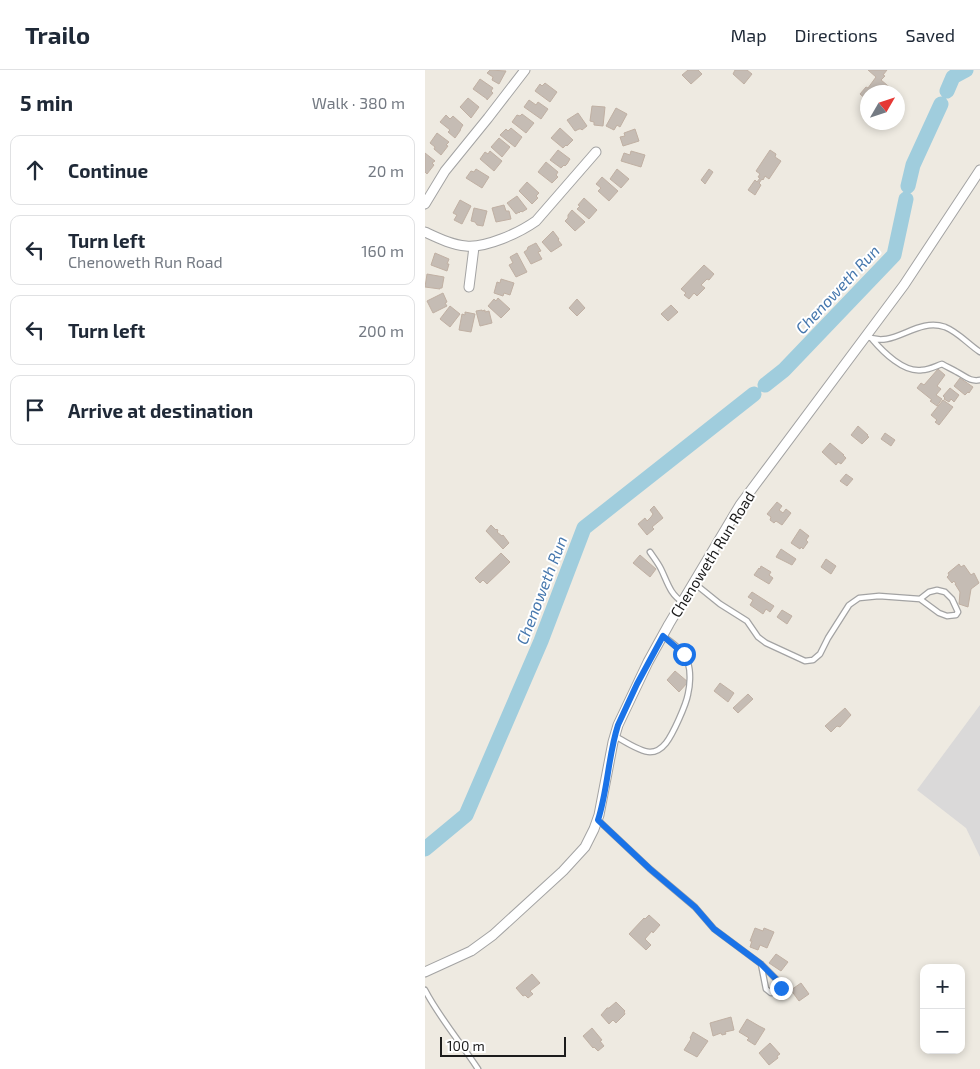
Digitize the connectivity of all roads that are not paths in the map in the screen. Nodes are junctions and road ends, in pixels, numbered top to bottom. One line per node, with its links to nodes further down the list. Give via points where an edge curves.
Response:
1 (525, 70): 4 (street, via 445,171)
2 (596, 152): 6 (street, via 536,221 514,234)
3 (980, 170): 8 (street, Chenoweth Run Road)
4 (425, 204)
5 (425, 232): 6 (street)
6 (473, 247): 7 (street)
7 (469, 287)
8 (869, 337): 9 (lane, via 881,340 932,325 952,331); 10 (lane, via 897,363 910,369 921,371 942,364 969,379); 12 (street, Chenoweth Run Road, via 740,505)
9 (980, 352)
10 (980, 380)
11 (650, 552): 14 (lane, via 673,594)
12 (694, 583): 13 (lane, via 747,622 766,643 805,661 820,654 849,606 859,598); 14 (street, Chenoweth Run Road)
13 (920, 599): 13 (lane, via 929,592 945,592 953,599 958,612 947,616)
14 (683, 602): 15 (street, Chenoweth Run Road)
15 (663, 636): 16 (street, Chenoweth Run Road, via 637,684); 16 (lane, via 684,654 689,664 689,694 674,729 666,743 656,751 648,752)
16 (615, 736): 17 (street, Chenoweth Run Road)
17 (598, 820): 18 (lane, via 695,907 714,929); 19 (street, Chenoweth Run Road, via 577,856 503,927 471,951)
18 (761, 964): 18 (lane, via 781,984 777,992 766,988)
19 (425, 972)
20 (425, 990): 21 (lane)
21 (478, 1069)

